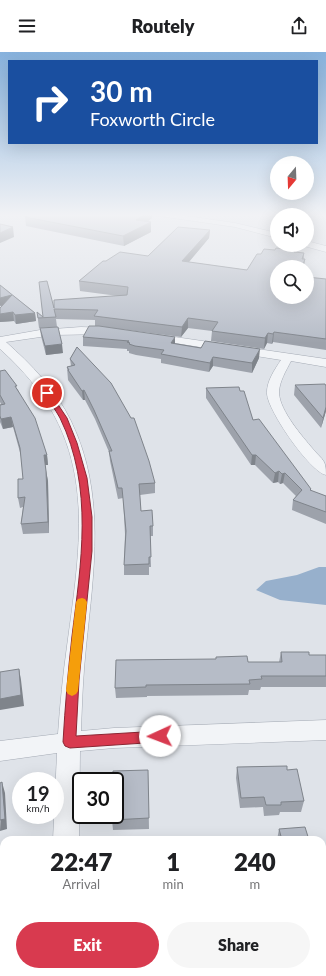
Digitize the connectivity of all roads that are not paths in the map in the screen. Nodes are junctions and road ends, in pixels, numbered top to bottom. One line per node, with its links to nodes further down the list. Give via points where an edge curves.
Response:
1 (116, 332): 3 (street, via 56,331)
2 (147, 336): 5 (street)
3 (0, 340)
4 (0, 343): 9 (street, via 39,382 55,404 74,443 82,478 87,517 87,551 73,680)
5 (288, 357): 6 (street); 7 (street, via 274,385 275,404 308,451)
6 (326, 363)
7 (326, 471)
8 (326, 730): 9 (street)
9 (70, 742): 10 (street); 11 (street)
10 (0, 751)
11 (66, 836)

